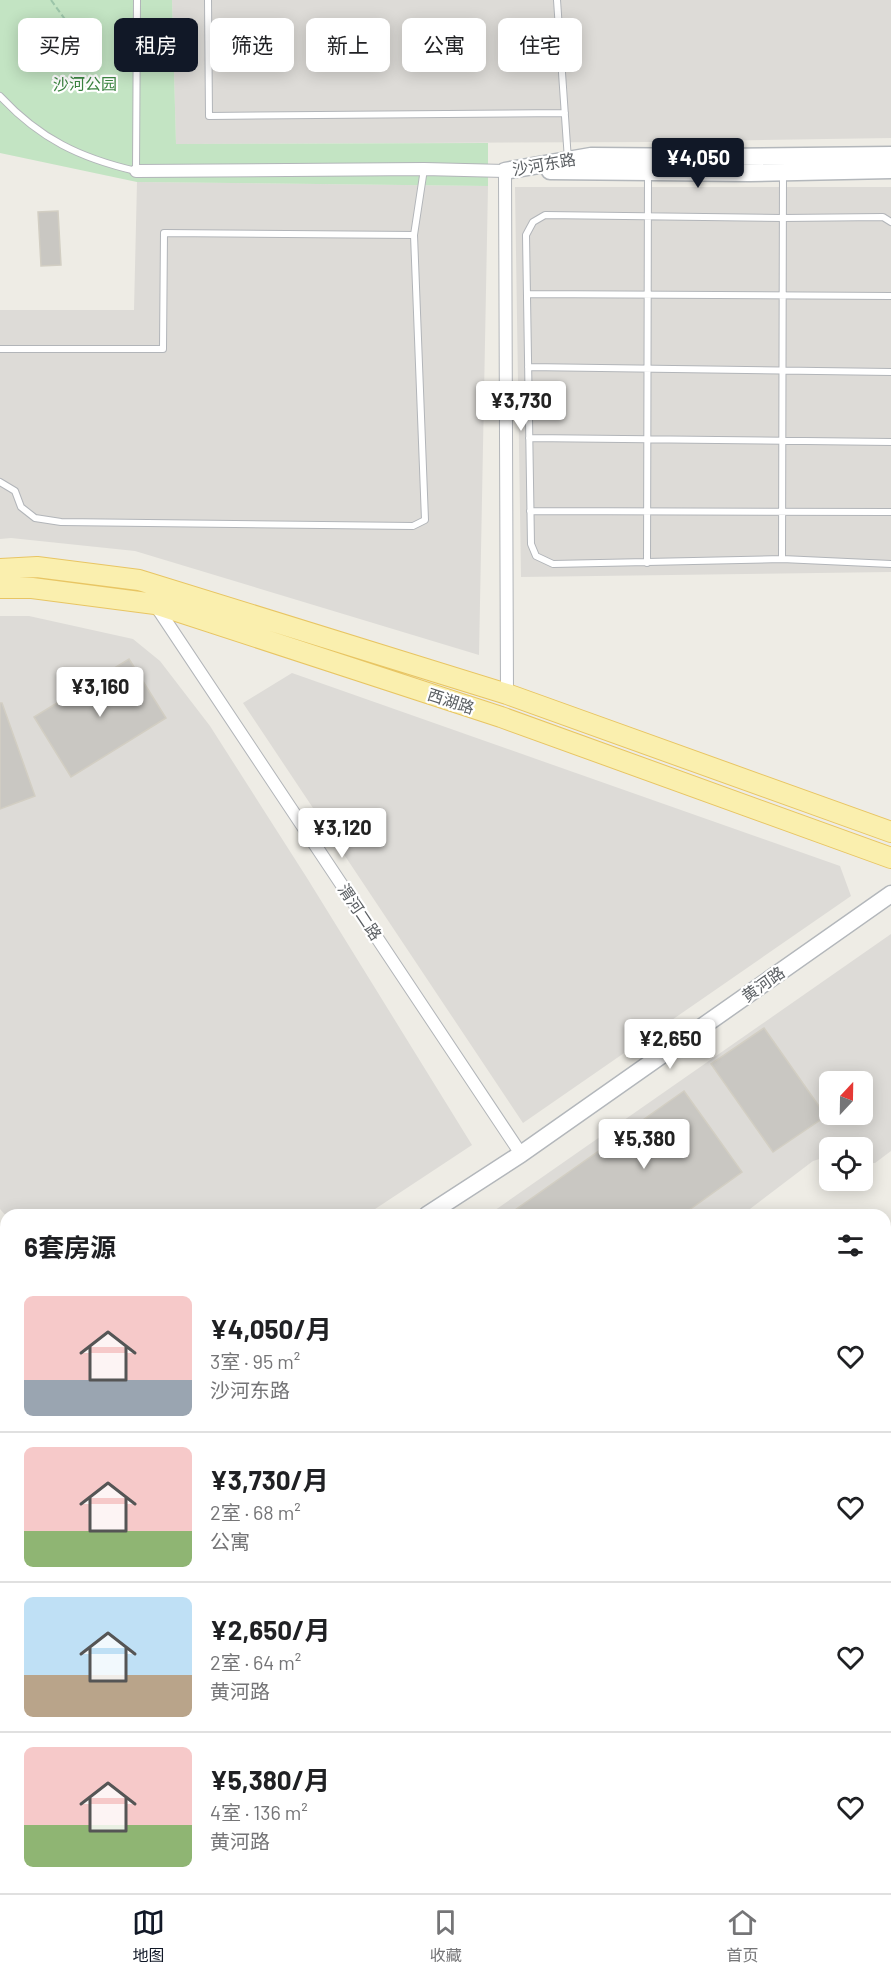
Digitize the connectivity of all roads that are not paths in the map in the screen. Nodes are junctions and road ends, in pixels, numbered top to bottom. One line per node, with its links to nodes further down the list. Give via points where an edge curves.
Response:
1 (137, 0): 12 (lane)
2 (208, 0): 5 (lane, via 209,116)
3 (557, 0): 5 (lane)
4 (0, 96): 12 (lane, via 19,117 58,143)
5 (565, 113): 7 (lane)
6 (891, 155): 9 (main road, 沙河东路)
7 (568, 160): 8 (main road, 沙河东路, via 591,156); 13 (main road, 沙河东路)
8 (648, 164): 9 (main road, 沙河东路); 13 (main road, 沙河东路); 14 (lane)
9 (783, 164): 11 (main road, 沙河东路); 15 (lane)
10 (424, 169): 12 (street); 13 (street); 17 (lane)
11 (891, 170)
12 (136, 171)
13 (505, 171): 43 (street)
14 (648, 216): 15 (lane); 18 (lane, via 545,215 533,222 526,235); 19 (lane)
15 (783, 218): 16 (lane, via 883,217); 20 (lane)
16 (891, 222)
17 (414, 235): 22 (lane, via 164,233 163,349); 31 (lane, via 425,520 412,526 62,522 35,518 21,507 15,492)
18 (526, 294): 19 (lane); 23 (lane)
19 (648, 294): 20 (lane); 24 (lane)
20 (783, 296): 21 (lane); 25 (lane)
21 (891, 296)
22 (0, 349)
23 (528, 367): 24 (lane); 27 (lane)
24 (647, 369): 25 (lane); 28 (lane)
25 (783, 370): 26 (lane); 29 (lane)
26 (891, 372)
27 (529, 438): 28 (lane); 32 (lane)
28 (647, 440): 29 (lane); 33 (lane)
29 (783, 441): 30 (lane); 34 (lane)
30 (891, 442)
31 (0, 482)
32 (530, 511): 33 (lane); 37 (lane, via 531,544 536,556 553,564)
33 (647, 511): 34 (lane); 37 (lane)
34 (782, 512): 35 (lane); 36 (lane)
35 (891, 512)
36 (782, 559): 37 (lane); 38 (lane)
37 (647, 563)
38 (891, 564)
39 (0, 569): 40 (main road, 西湖路, via 37,567)
40 (139, 580): 42 (street, 渭河二路); 43 (main road, 西湖路)
41 (0, 588): 42 (main road, 西湖路, via 32,588)
42 (155, 604): 45 (main road, 西湖路, via 501,717); 47 (street, 渭河二路)
43 (507, 694): 44 (main road, 西湖路)
44 (891, 832)
45 (891, 858)
46 (891, 894): 47 (main road, 黄河路)
47 (521, 1154): 48 (main road, 黄河路)
48 (436, 1209)

